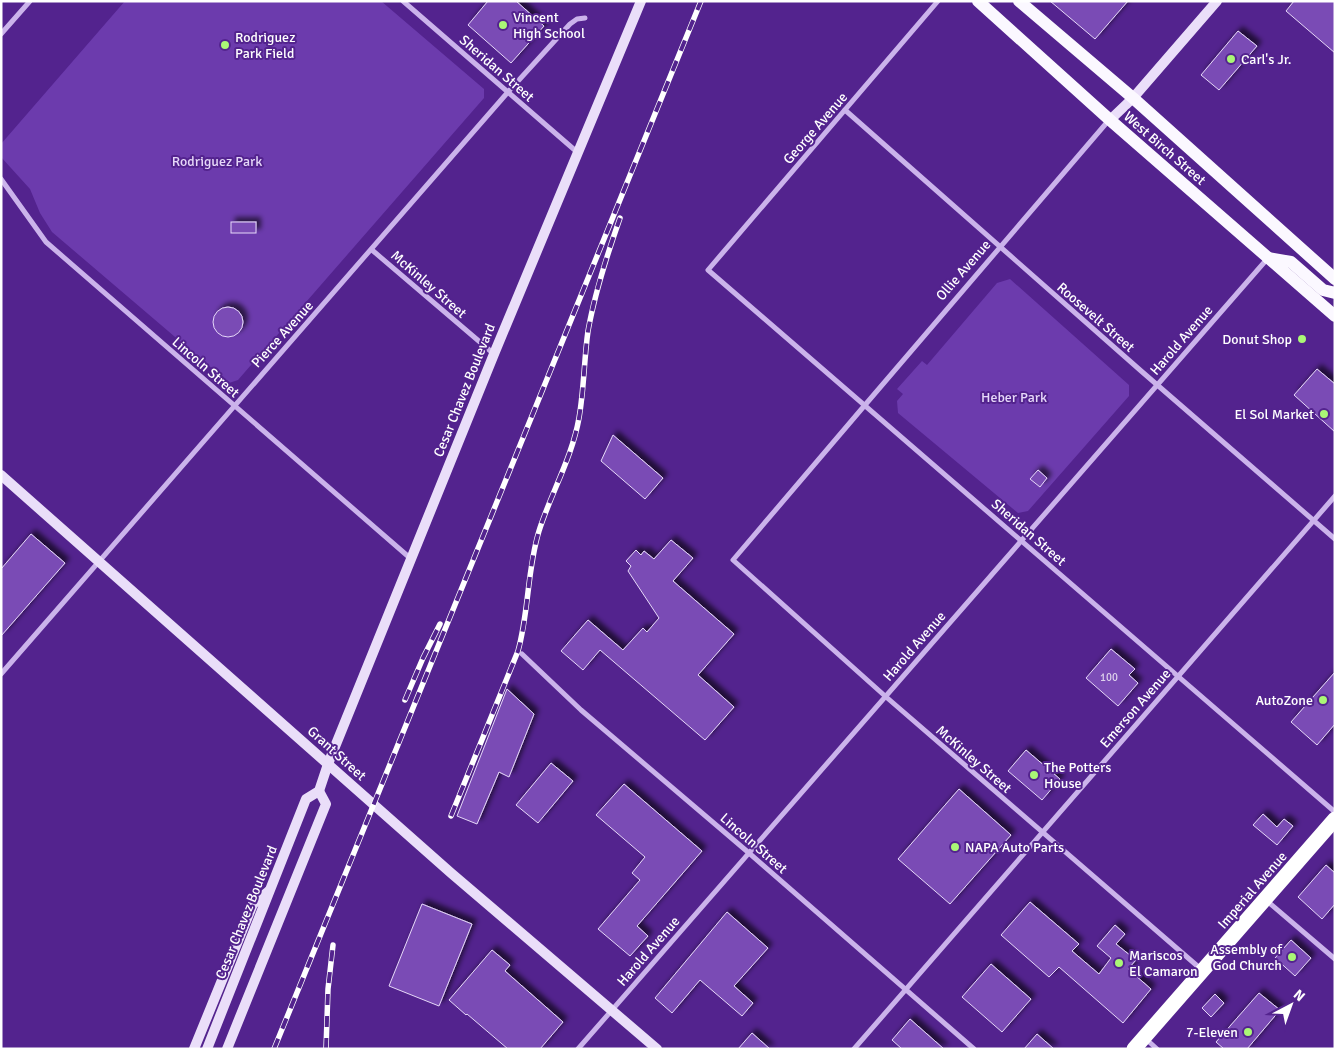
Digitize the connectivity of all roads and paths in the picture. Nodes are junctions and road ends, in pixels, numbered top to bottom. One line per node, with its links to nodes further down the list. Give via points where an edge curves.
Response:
1 (30, 1): 9 (street)
2 (403, 1): 10 (street, Sheridan Street)
3 (641, 1): 14 (main road, Cesar Chavez Boulevard)
4 (938, 1): 12 (street, George Avenue)
5 (978, 1): 13 (main road, West Birch Street)
6 (1019, 1): 11 (main road, West Birch Street)
7 (1217, 1): 11 (main road, Ollie Avenue)
8 (585, 18): 10 (street, Pierce Avenue, via 570,24)
9 (1, 34)
10 (508, 92): 14 (street, Sheridan Street); 17 (street, Pierce Avenue)
11 (1132, 98): 13 (main road, Ollie Avenue); 20 (main road, West Birch Street)
12 (845, 110): 16 (street, Roosevelt Street); 19 (street, George Avenue)
13 (1110, 120): 16 (street, Ollie Avenue); 18 (main road, West Birch Street)
14 (577, 152): 23 (main road, Cesar Chavez Boulevard)
15 (1, 179): 26 (street, Lincoln Street, via 46,242)
16 (1001, 248): 24 (street, Roosevelt Street); 25 (street, Ollie Avenue)
17 (372, 250): 23 (street, McKinley Street); 26 (street, Pierce Avenue)
18 (1268, 258): 21 (main road, via 1291,262 1322,290); 22 (main road, West Birch Street); 24 (street, Harold Avenue)
19 (708, 270): 25 (street, Sheridan Street)
20 (1335, 279)
21 (1335, 293)
22 (1335, 316)
23 (494, 354): 32 (main road, Cesar Chavez Boulevard)
24 (1156, 385): 29 (street, Roosevelt Street); 31 (street, Harold Avenue)
25 (864, 405): 31 (street, Sheridan Street); 33 (street, Ollie Avenue)
26 (234, 406): 32 (street, Lincoln Street); 34 (street, Pierce Avenue)
27 (1, 475): 34 (main road, Grant Street)
28 (1335, 496): 29 (street, Emerson Avenue)
29 (1313, 520): 30 (street, Roosevelt Street); 37 (street, Emerson Avenue)
30 (1335, 539)
31 (1022, 540): 37 (street, Sheridan Street); 38 (street, Harold Avenue)
32 (410, 558): 39 (main road, Cesar Chavez Boulevard)
33 (733, 560): 38 (street, McKinley Street)
34 (100, 562): 36 (street, Pierce Avenue); 39 (main road, Grant Street)
35 (522, 654): 44 (street, Lincoln Street, via 581,710)
36 (1, 674)
37 (1178, 676): 41 (street, Sheridan Street); 43 (street, Emerson Avenue)
38 (885, 696): 43 (street, McKinley Street); 44 (street, Harold Avenue)
39 (328, 764): 40 (main road, Cesar Chavez Boulevard); 50 (main road, Grant Street)
40 (319, 791): 45 (main road, Cesar Chavez Boulevard, via 306,799); 54 (main road, Cesar Chavez Boulevard, via 326,804)
41 (1335, 812)
42 (1335, 819): 46 (highway, Imperial Avenue)
43 (1042, 833): 48 (street, McKinley Street); 49 (street, Emerson Avenue)
44 (749, 853): 49 (street, Lincoln Street); 50 (street, Harold Avenue)
45 (270, 891): 52 (main road, via 253,904); 53 (main road, Cesar Chavez Boulevard)
46 (1266, 899): 47 (street); 48 (highway, Imperial Avenue)
47 (1335, 959)
48 (1202, 971): 51 (highway, Imperial Avenue)
49 (906, 989): 57 (street, Emerson Avenue); 58 (street, Lincoln Street)
50 (612, 1010): 55 (street, Harold Avenue); 56 (main road, Grant Street)
51 (1139, 1043): 59 (street)
52 (194, 1049)
53 (207, 1049)
54 (227, 1049)
55 (578, 1049)
56 (657, 1049)
57 (854, 1049)
58 (974, 1049)
59 (1157, 1049)

